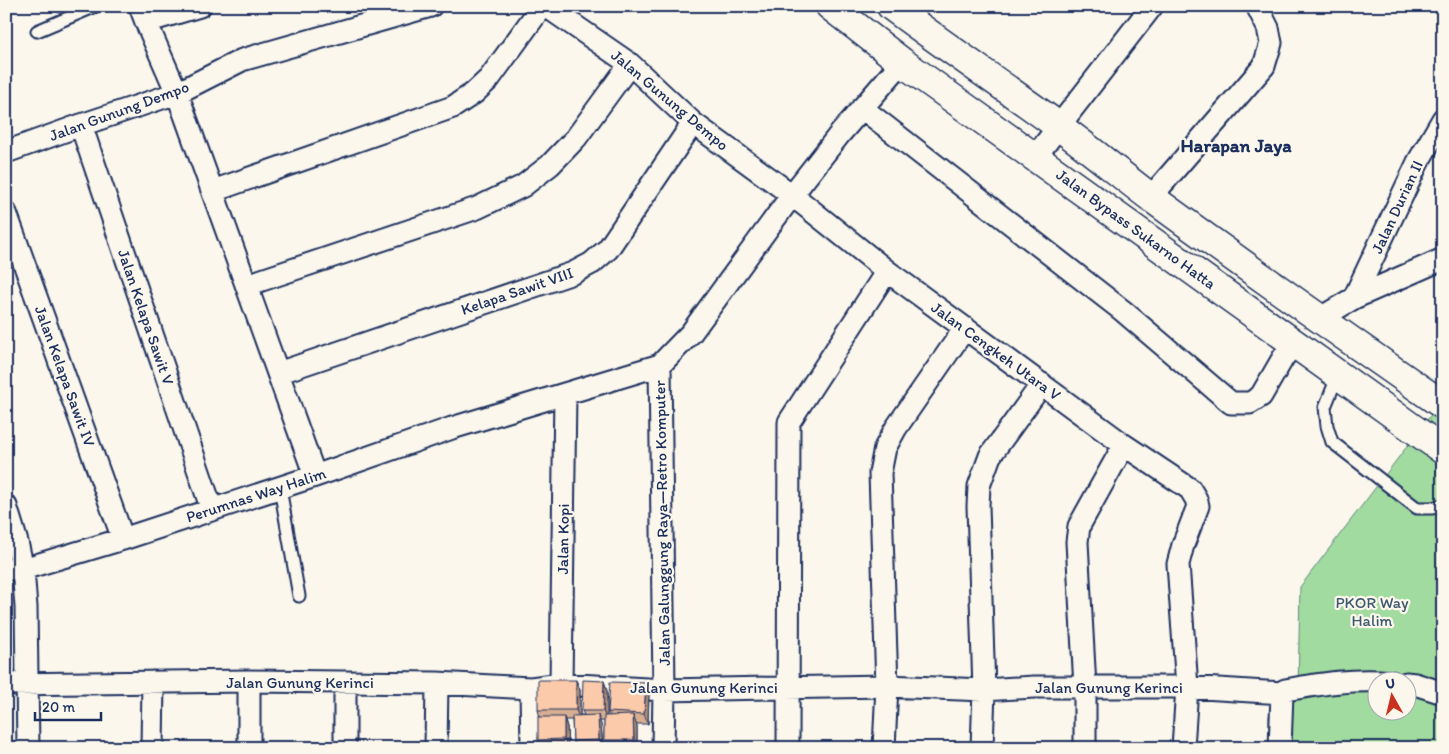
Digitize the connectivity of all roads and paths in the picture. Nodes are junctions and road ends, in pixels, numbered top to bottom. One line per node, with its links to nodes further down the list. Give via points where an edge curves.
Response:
1 (96, 6): 10 (lane)
2 (200, 6): 9 (street)
3 (431, 6): 14 (street, Jalan Gunung Dempo, via 242,60)
4 (544, 6): 12 (street, Jalan Gunung Dempo); 23 (street, via 489,79 453,107)
5 (830, 6): 11 (highway, Jalan Bypass Sukarno Hatta)
6 (1152, 6): 20 (street)
7 (1257, 6): 25 (street, via 1268,28 1270,43 1264,66)
8 (899, 8): 13 (highway, via 927,33)
9 (143, 14): 14 (street)
10 (37, 31)
11 (902, 62): 15 (highway, Jalan Bypass Sukarno Hatta); 16 (street)
12 (630, 64): 18 (street, Jalan Gunung Dempo); 29 (street, via 576,138 550,165 523,186 477,208)
13 (982, 71): 15 (highway); 20 (highway)
14 (177, 93): 19 (street, Jalan Gunung Dempo); 23 (street)
15 (963, 106): 22 (highway, Jalan Bypass Sukarno Hatta)
16 (862, 108): 24 (street); 33 (street, via 1123,311 1231,403 1250,403 1261,396)
17 (1443, 119): 30 (street, Jalan Durian II, via 1418,162)
18 (693, 123): 24 (street, Jalan Gunung Dempo); 35 (street, Kelapa Sawit VIII, via 608,249 592,262 573,273)
19 (81, 125): 21 (street, Jalan Gunung Dempo); 46 (street, Jalan Kelapa Sawit V)
20 (1059, 126): 22 (street); 25 (highway)
21 (6, 152)
22 (1035, 157): 33 (highway, Jalan Bypass Sukarno Hatta)
23 (213, 191): 29 (street)
24 (792, 194): 28 (street, Jalan Cengkeh Utara V); 34 (street, Jalan Galunggung Raya—Retro Komputer, via 691,333)
25 (1152, 197): 31 (highway)
26 (6, 213): 47 (street, Jalan Kelapa Sawit IV)
27 (1443, 259): 30 (street)
28 (887, 271): 32 (street, Jalan Cengkeh Utara V); 60 (street, via 789,422)
29 (247, 285): 35 (street)
30 (1354, 298): 31 (street)
31 (1319, 319): 39 (highway)
32 (965, 328): 37 (street, Jalan Cengkeh Utara V); 59 (street, via 885,448 880,472)
33 (1294, 343): 36 (highway, Jalan Bypass Sukarno Hatta)
34 (660, 365): 38 (street, Perumnas Way Halim); 64 (street, Jalan Galunggung Raya—Retro Komputer)
35 (278, 373): 42 (street)
36 (1338, 376): 41 (highway, Jalan Bypass Sukarno Hatta); 44 (lane, via 1325,407 1326,426 1332,442 1417,508)
37 (1042, 384): 40 (street, Jalan Cengkeh Utara V); 65 (street, via 990,456 979,486)
38 (565, 394): 42 (street, Perumnas Way Halim, via 452,428); 57 (street, Jalan Kopi)
39 (1443, 405)
40 (1124, 445): 61 (street, via 1079,526); 62 (street, Jalan Cengkeh Utara V, via 1190,489 1198,506 1178,564)
41 (1443, 450)
42 (315, 476): 43 (street, Perumnas Way Halim)
43 (280, 488): 46 (street, Perumnas Way Halim); 49 (lane)
44 (1443, 505)
45 (6, 506): 48 (street, via 17,542)
46 (212, 510): 47 (street, Perumnas Way Halim)
47 (123, 539): 48 (street, Perumnas Way Halim)
48 (15, 569): 56 (street, via 26,608)
49 (299, 596)
50 (1366, 680): 66 (street, via 1331,682)
51 (249, 681): 52 (street, Jalan Gunung Kerinci); 53 (street, Jalan Gunung Kerinci); 70 (street)
52 (152, 682): 56 (street, Jalan Gunung Kerinci); 69 (street)
53 (345, 682): 54 (street, Jalan Gunung Kerinci); 71 (street)
54 (437, 683): 63 (street, Jalan Gunung Kerinci); 72 (street)
55 (6, 684): 56 (street, Jalan Gunung Kerinci)
56 (28, 684): 68 (street)
57 (561, 684): 63 (street, Jalan Gunung Kerinci); 64 (street, Jalan Gunung Kerinci)
58 (1416, 684): 67 (street)
59 (887, 686): 60 (street, Jalan Gunung Kerinci); 65 (street, Jalan Gunung Kerinci); 76 (street)
60 (788, 687): 64 (street, Jalan Gunung Kerinci); 75 (street)
61 (1084, 687): 62 (street, Jalan Gunung Kerinci); 65 (street, Jalan Gunung Kerinci); 78 (street)
62 (1187, 687): 66 (street, Jalan Gunung Kerinci); 79 (street)
63 (531, 688): 73 (street)
64 (664, 690): 74 (street, Jalan Galunggung Raya—Retro Komputer)
65 (984, 690): 77 (street)
66 (1282, 693): 80 (street)
67 (1443, 693)
68 (28, 748)
69 (152, 748)
70 (249, 748)
71 (345, 748)
72 (436, 748)
73 (532, 748)
74 (663, 748)
75 (788, 748)
76 (884, 748)
77 (982, 748)
78 (1084, 748)
79 (1183, 748)
80 (1280, 748)

